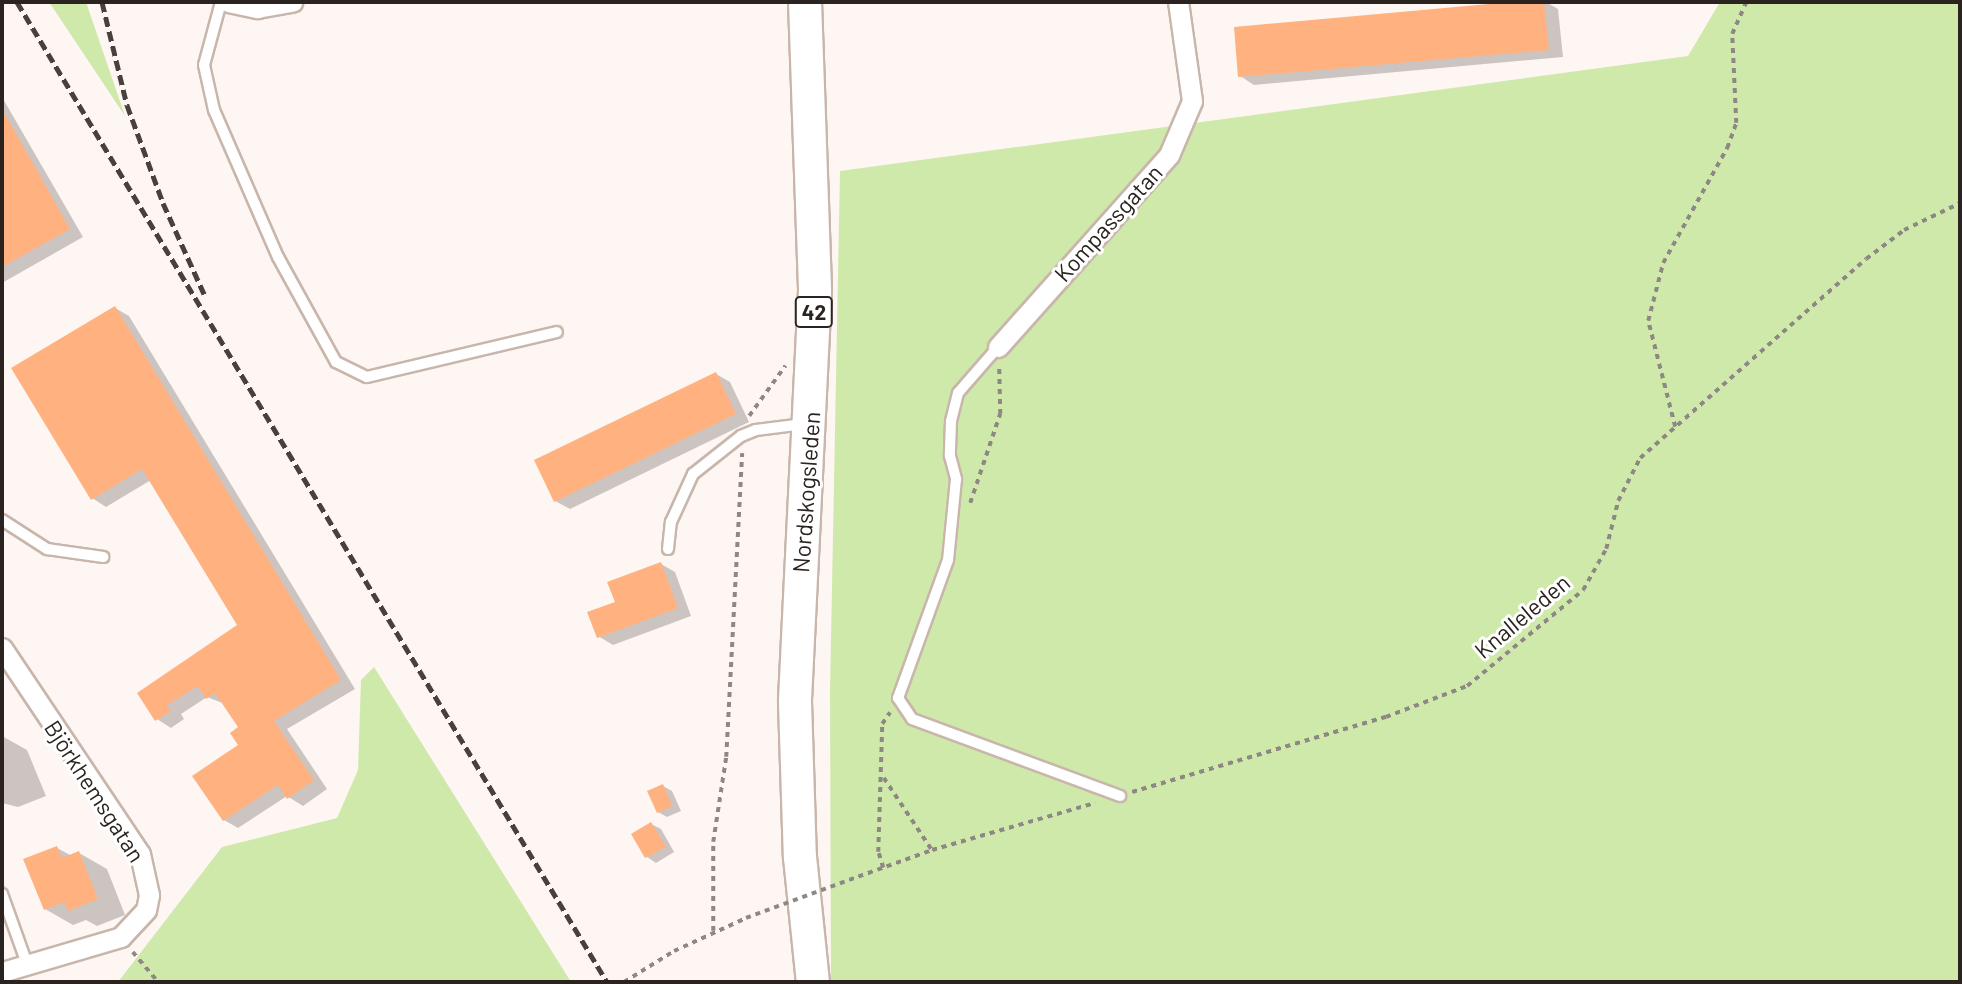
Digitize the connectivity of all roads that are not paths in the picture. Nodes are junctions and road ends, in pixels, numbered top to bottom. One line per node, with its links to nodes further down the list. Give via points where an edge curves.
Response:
1 (221, 2): 6 (lane, via 204,65 214,110 278,257 336,362 367,377)
2 (228, 2): 3 (street, via 257,8)
3 (292, 2)
4 (805, 2): 8 (main road, Nordskogsleden / 42, via 814,250)
5 (1178, 2): 7 (street, Kompassgatan, via 1192,101 1169,155)
6 (557, 332)
7 (998, 347): 13 (lane, via 958,393 951,421 955,511 948,560 898,698 912,719)
8 (811, 423): 10 (lane, via 741,436 693,474 675,511); 17 (main road, Nordskogsleden / 42, via 794,702 800,857)
9 (2, 520): 11 (lane, via 47,549)
10 (667, 549)
11 (103, 557)
12 (2, 648): 15 (street, Björkhemsgatan, via 145,863 146,910 134,928 121,937)
13 (1120, 796)
14 (2, 894): 15 (lane)
15 (27, 964): 16 (street)
16 (2, 972)
17 (813, 982)

